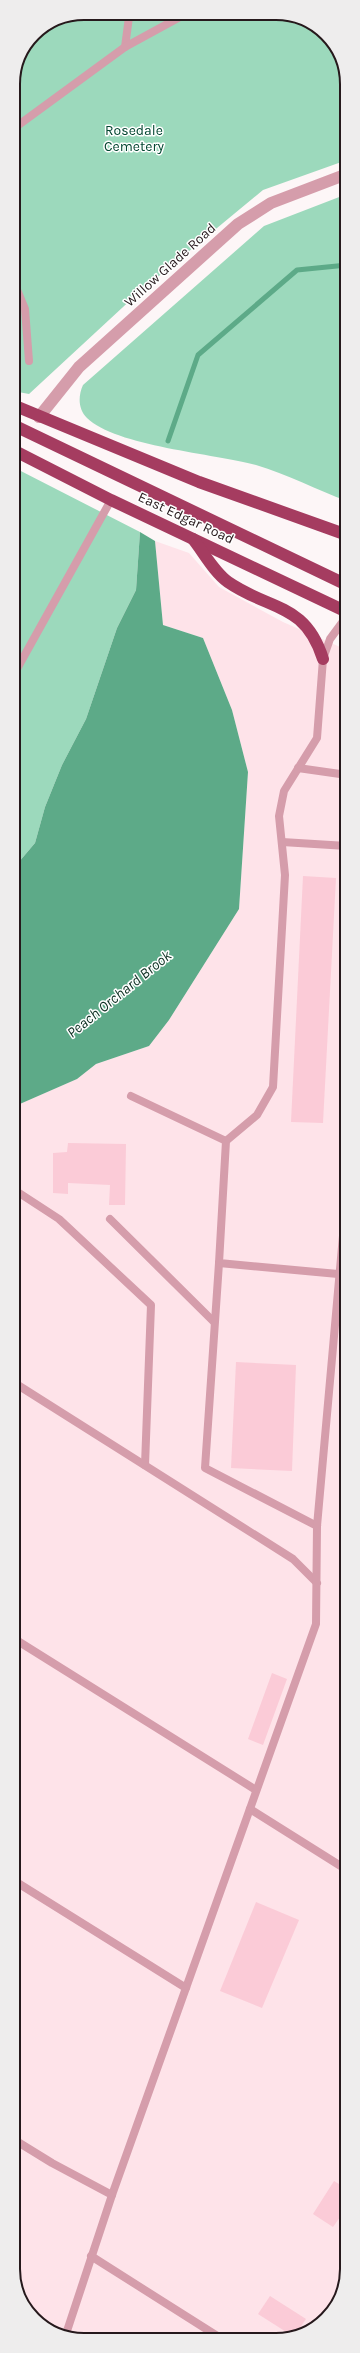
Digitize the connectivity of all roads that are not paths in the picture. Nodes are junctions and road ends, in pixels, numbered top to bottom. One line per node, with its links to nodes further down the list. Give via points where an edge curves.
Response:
1 (129, 20): 3 (lane)
2 (174, 20): 3 (lane)
3 (125, 47): 4 (lane)
4 (20, 124)
5 (340, 177): 9 (street, Willow Glade Road, via 271,203 238,224 79,367)
6 (20, 297): 7 (lane, via 25,309)
7 (29, 361)
8 (20, 409): 9 (highway)
9 (39, 416): 13 (highway, via 192,479)
10 (20, 428): 15 (highway)
11 (20, 454): 12 (highway, East Edgar Road)
12 (111, 500): 14 (highway, East Edgar Road); 19 (lane)
13 (340, 532)
14 (192, 536): 16 (highway, East Edgar Road); 18 (highway, via 227,582 295,616 305,624 316,639)
15 (340, 582)
16 (340, 609)
17 (340, 625): 18 (lane, via 330,639)
18 (323, 658): 20 (lane, via 317,738)
19 (20, 663)
20 (298, 768): 21 (lane); 22 (lane, via 284,791 279,816)
21 (340, 774)
22 (282, 842): 23 (lane); 25 (lane, via 285,875 273,1086 256,1115)
23 (340, 846)
24 (131, 1096): 25 (lane)
25 (226, 1142): 29 (lane)
26 (20, 1194): 33 (lane, via 59,1219 151,1305)
27 (110, 1218): 31 (lane)
28 (340, 1256): 30 (lane)
29 (219, 1263): 30 (lane); 31 (lane)
30 (338, 1274): 34 (lane)
31 (214, 1322): 34 (lane, via 205,1468)
32 (20, 1386): 33 (lane)
33 (146, 1465): 35 (lane, via 293,1559)
34 (317, 1526): 35 (lane)
35 (317, 1583): 37 (lane, via 316,1624)
36 (20, 1642): 37 (lane)
37 (256, 1790): 38 (lane)
38 (250, 1809): 39 (lane); 41 (lane)
39 (340, 1866)
40 (20, 1884): 41 (lane)
41 (186, 1988): 43 (lane)
42 (20, 2143): 43 (lane)
43 (112, 2195): 44 (lane)
44 (91, 2256): 45 (lane); 46 (lane)
45 (66, 2331)
46 (213, 2333)

